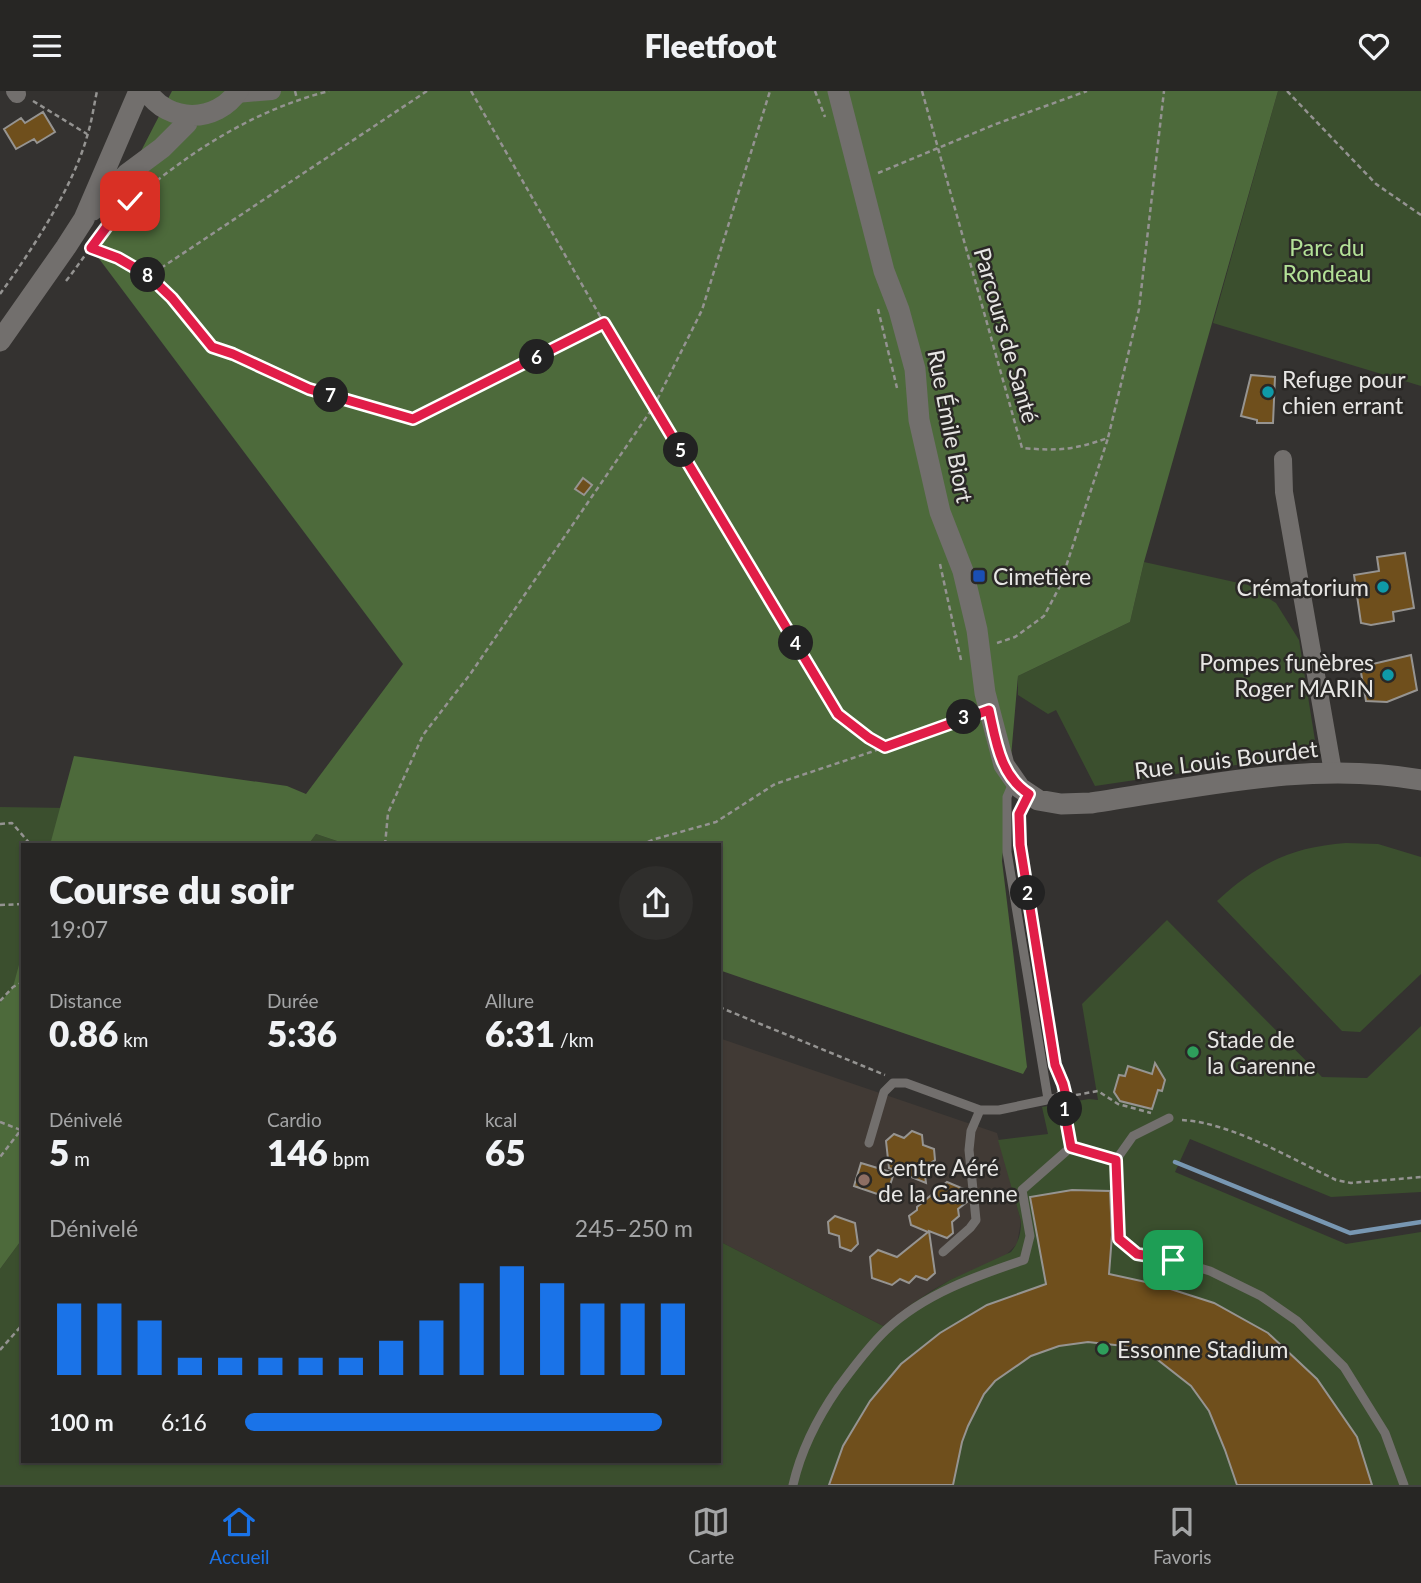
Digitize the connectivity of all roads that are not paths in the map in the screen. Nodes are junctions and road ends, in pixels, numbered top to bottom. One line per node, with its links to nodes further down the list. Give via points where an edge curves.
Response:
1 (139, 91): 7 (street)
2 (147, 91): 6 (street, via 160,106)
3 (272, 91): 5 (street)
4 (838, 91): 12 (street, Rue Émile Biort, via 884,271 915,369 919,420 940,512 963,571 1002,761)
5 (237, 93): 6 (street, via 215,111)
6 (188, 116): 7 (street, via 187,123 162,148 127,174)
7 (84, 219): 8 (street)
8 (0, 341)
9 (1283, 459): 10 (street, via 1284,492)
10 (1333, 772): 11 (street, Rue Louis Bourdet); 12 (street, Rue Louis Bourdet, via 1091,803 1062,804)
11 (1421, 780)
12 (1027, 792): 13 (lane, via 1019,814 1020,845 1055,1065); 14 (lane, via 1007,797 1007,852)
13 (1064, 1096): 14 (lane); 18 (lane)
14 (1048, 1099): 15 (lane)
15 (980, 1110): 17 (lane, via 906,1083 893,1083 884,1092); 20 (lane, via 969,1150 976,1220)
16 (1169, 1118): 19 (lane, via 1133,1136)
17 (869, 1143)
18 (1071, 1147): 19 (lane); 21 (lane, via 1022,1190 1030,1236 1024,1260 970,1278 887,1329 823,1410)
19 (1116, 1160): 22 (lane, via 1119,1239 1137,1254 1210,1271 1261,1296 1297,1321 1345,1367 1385,1433)
20 (943, 1252)
21 (793, 1485)
22 (1404, 1485)

